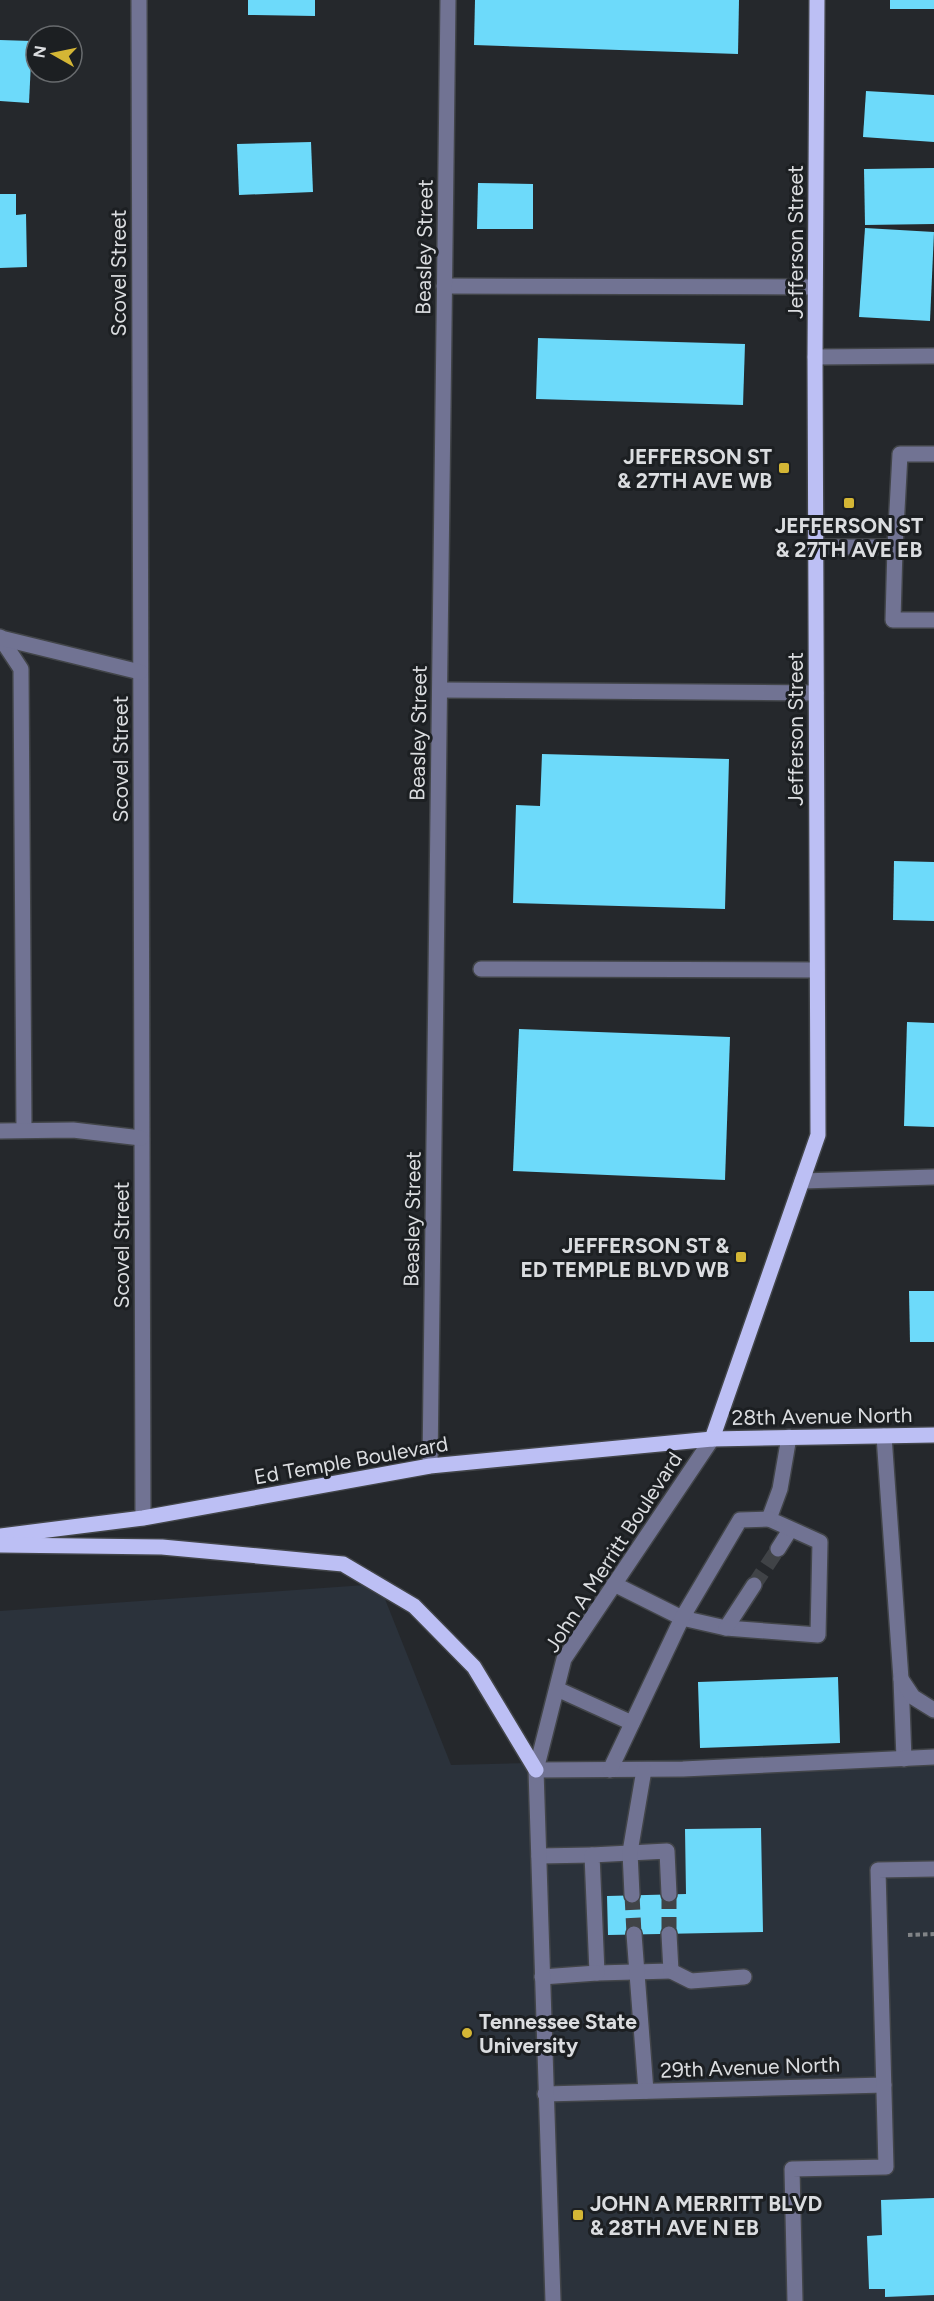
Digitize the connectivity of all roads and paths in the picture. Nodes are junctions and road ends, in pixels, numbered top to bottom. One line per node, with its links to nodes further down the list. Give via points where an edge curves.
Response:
1 (139, 0): 13 (street, Scovel Street)
2 (448, 0): 4 (street, Beasley Street)
3 (817, 0): 5 (main road, Jefferson Street)
4 (444, 286): 5 (street); 14 (street, Beasley Street)
5 (815, 287): 7 (main road, Jefferson Street)
6 (934, 356): 7 (street)
7 (814, 357): 10 (main road, Jefferson Street)
8 (934, 454): 9 (street, via 900,454)
9 (895, 547): 10 (street); 11 (street, via 893,620)
10 (816, 548): 15 (main road, Jefferson Street)
11 (934, 620)
12 (1, 637): 13 (street); 18 (street, via 21,669)
13 (140, 672): 20 (street, Scovel Street)
14 (440, 690): 15 (street); 27 (street, Beasley Street)
15 (816, 693): 17 (main road, Jefferson Street)
16 (481, 969): 17 (street)
17 (817, 970): 22 (main road, Jefferson Street, via 818,1135)
18 (24, 1130): 19 (street); 20 (street, via 73,1130)
19 (0, 1131)
20 (141, 1138): 28 (street, Scovel Street)
21 (934, 1177): 22 (street)
22 (802, 1181): 26 (main road, Jefferson Street)
23 (934, 1435): 24 (main road, 28th Avenue North)
24 (884, 1436): 25 (main road, 28th Avenue North); 38 (street)
25 (789, 1437): 26 (main road, 28th Avenue North); 29 (street, via 780,1489)
26 (712, 1439): 27 (main road, Ed Temple Boulevard); 34 (street, John A Merritt Boulevard)
27 (430, 1466): 28 (main road, Ed Temple Boulevard)
28 (143, 1518): 31 (main road, Ed Temple Boulevard)
29 (769, 1519): 30 (street); 36 (street, via 740,1520)
30 (790, 1530): 33 (street); 37 (street, via 820,1542 819,1635)
31 (0, 1536)
32 (0, 1545): 44 (main road, via 162,1546 343,1564 414,1606 474,1667)
33 (778, 1548)
34 (614, 1584): 36 (street); 39 (street, John A Merritt Boulevard, via 564,1659)
35 (754, 1586): 37 (street)
36 (682, 1618): 37 (street); 41 (street)
37 (726, 1628)
38 (901, 1680): 40 (street, via 913,1697); 42 (street)
39 (557, 1689): 41 (street); 44 (street, John A Merritt Boulevard)
40 (934, 1710)
41 (632, 1723): 45 (street)
42 (904, 1758): 43 (street); 46 (street)
43 (934, 1758)
44 (536, 1770): 45 (street); 49 (street, John A Merritt Boulevard)
45 (610, 1770): 46 (street)
46 (644, 1770): 47 (street)
47 (630, 1852): 48 (street); 51 (street, via 667,1851); 52 (street)
48 (592, 1855): 49 (street); 57 (street)
49 (539, 1856): 58 (street, John A Merritt Boulevard)
50 (934, 1869): 60 (street, via 878,1870)
51 (669, 1894)
52 (632, 1895)
53 (634, 1934): 55 (street)
54 (669, 1934): 56 (street)
55 (635, 1971): 56 (street); 57 (street); 61 (street)
56 (671, 1971): 59 (street, via 691,1981)
57 (597, 1973): 58 (street)
58 (542, 1977): 62 (street, John A Merritt Boulevard)
59 (744, 1977)
60 (884, 2085): 61 (street, 29th Avenue North); 64 (street, via 886,2167 792,2169)
61 (646, 2091): 62 (street, 29th Avenue North)
62 (545, 2094): 63 (street, John A Merritt Boulevard)
63 (553, 2301)
64 (795, 2301)

